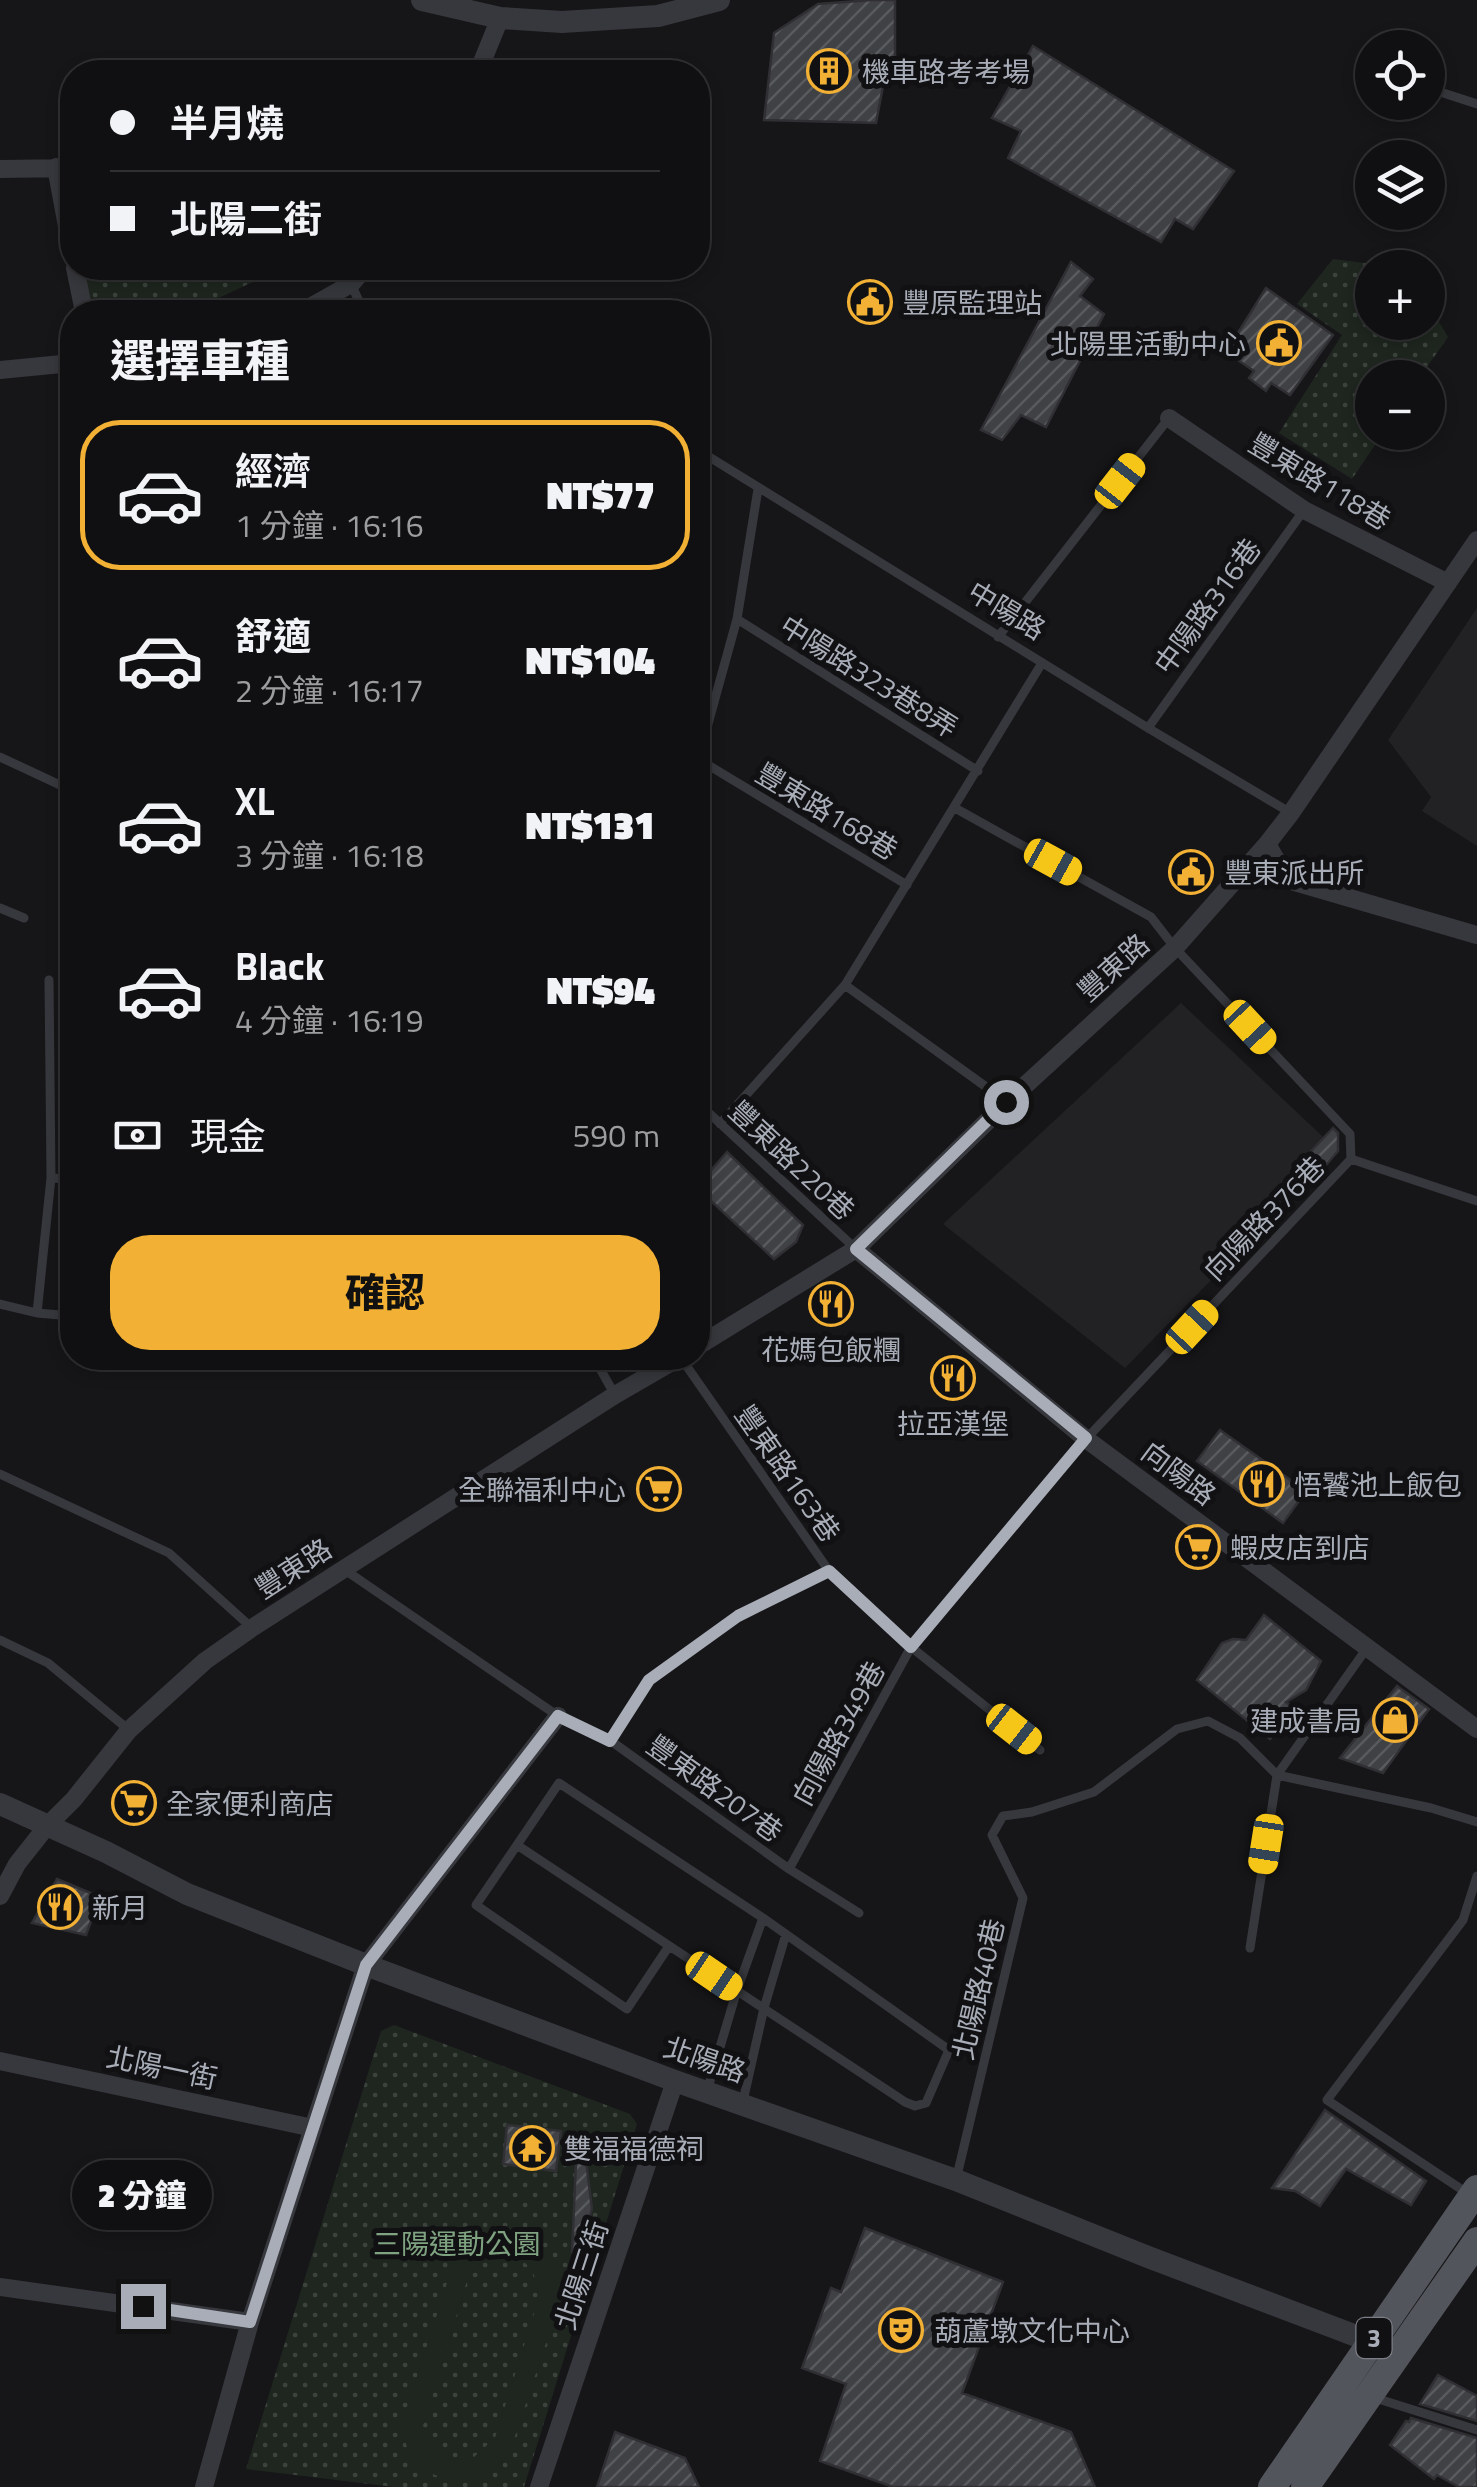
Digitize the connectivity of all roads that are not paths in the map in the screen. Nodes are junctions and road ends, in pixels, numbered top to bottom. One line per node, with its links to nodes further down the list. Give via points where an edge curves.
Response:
1 (422, 0): 3 (street)
2 (719, 0): 3 (street, via 658,16)
3 (500, 18): 4 (street)
4 (483, 60)
5 (1445, 94): 6 (lane)
6 (1477, 104)
7 (60, 167): 8 (street)
8 (0, 169)
9 (347, 280): 11 (street)
10 (354, 280): 11 (street)
11 (351, 284): 12 (street); 13 (lane)
12 (322, 300)
13 (358, 300)
14 (60, 364): 15 (street)
15 (0, 370)
16 (1169, 418): 19 (street, 豐東路118巷); 23 (lane)
17 (710, 458): 18 (lane, 中陽路)
18 (758, 489): 22 (lane); 23 (lane, 中陽路)
19 (1304, 510): 21 (street, 豐東路118巷); 26 (lane, 中陽路316巷)
20 (1477, 540): 21 (street, 豐東路)
21 (1448, 583): 32 (street, 豐東路)
22 (737, 619): 25 (lane); 29 (lane, 中陽路323巷8弄)
23 (998, 636): 24 (lane, 中陽路)
24 (1042, 663): 26 (lane, 中陽路); 29 (lane, 豐東路168巷)
25 (710, 716)
26 (1148, 728): 32 (lane, 中陽路)
27 (0, 757): 30 (lane)
28 (710, 766): 34 (lane, 豐東路168巷)
29 (978, 771): 31 (lane, 豐東路168巷)
30 (60, 785)
31 (955, 808): 34 (lane, 豐東路168巷); 38 (lane, via 1151,916)
32 (1291, 813): 33 (street, 豐東路)
33 (1266, 844): 37 (street, via 1288,880); 38 (street, 豐東路)
34 (907, 885): 40 (lane)
35 (0, 908): 36 (lane)
36 (24, 918)
37 (1477, 935)
38 (1175, 948): 41 (street, 豐東路); 44 (lane, via 1350,1134)
39 (50, 980): 45 (lane)
40 (845, 985): 41 (lane); 43 (lane)
41 (1006, 1102): 48 (street, 豐東路)
42 (710, 1114): 43 (lane, 豐東路220巷)
43 (720, 1124): 48 (lane, 豐東路220巷)
44 (1351, 1160): 47 (lane); 57 (lane, 向陽路376巷)
45 (50, 1178): 46 (lane); 50 (lane)
46 (60, 1178)
47 (1477, 1200)
48 (856, 1249): 52 (street, 豐東路); 57 (street, 向陽路)
49 (0, 1304): 50 (lane)
50 (37, 1314): 51 (lane)
51 (60, 1315)
52 (710, 1339)
53 (601, 1370): 56 (lane)
54 (658, 1370): 56 (street, 豐東路)
55 (688, 1370): 60 (lane, 豐東路163巷)
56 (614, 1394): 59 (street, 豐東路)
57 (1086, 1438): 63 (lane, 向陽路349巷); 64 (street, 向陽路)
58 (0, 1474): 61 (lane, via 169,1553)
59 (343, 1568): 61 (street, 豐東路); 65 (lane, 豐東路207巷)
60 (829, 1571): 63 (lane, 豐東路163巷); 68 (lane, via 738,1616 649,1680)
61 (252, 1628): 66 (street, 豐東路)
62 (0, 1640): 66 (lane, via 48,1663)
63 (911, 1647): 69 (lane, 豐東路163巷); 75 (lane, 向陽路349巷)
64 (1367, 1648): 67 (street, 向陽路); 70 (lane)
65 (558, 1716): 68 (lane, 豐東路207巷); 83 (street)
66 (128, 1730): 73 (street, 豐東路)
67 (1477, 1730)
68 (610, 1741): 75 (lane, 豐東路207巷)
69 (1040, 1750)
70 (1276, 1775): 72 (lane); 82 (lane); 91 (lane, 北陽路40巷, via 1240,1738 1208,1721 1177,1729 1094,1792 1003,1816 992,1835 1023,1898)
71 (0, 1804): 73 (street, 北陽路)
72 (1477, 1822)
73 (47, 1826): 77 (street, 豐東路); 83 (street, 北陽路, via 187,1894)
74 (517, 1845): 79 (lane, via 559,1782); 81 (lane); 81 (lane, via 476,1905 627,2009)
75 (790, 1869): 78 (lane, 豐東路207巷)
76 (1477, 1876): 92 (lane, via 1463,1920 1327,2100)
77 (0, 1896)
78 (859, 1913)
79 (762, 1918): 80 (lane); 84 (lane)
80 (786, 1934): 85 (lane); 85 (lane, via 949,2050 926,2103 915,2106)
81 (670, 1946): 84 (lane)
82 (1250, 1948)
83 (366, 1965): 87 (street, 北陽路); 90 (street)
84 (737, 1990): 85 (lane); 88 (lane)
85 (764, 2008): 89 (lane)
86 (0, 2061): 90 (street, 北陽一街)
87 (676, 2081): 88 (street, 北陽路); 102 (street, 北陽三街)
88 (707, 2092): 89 (street, 北陽路)
89 (742, 2104): 91 (street, 北陽路)
90 (313, 2128): 95 (street)
91 (956, 2180): 96 (street, 北陽路)
92 (1474, 2193): 96 (main road, 3)
93 (1477, 2241): 97 (main road, 3)
94 (0, 2287): 95 (street)
95 (250, 2322): 101 (street)
96 (1372, 2341): 97 (street, 北陽路); 98 (main road, 3)
97 (1399, 2353): 99 (main road, 3)
98 (1341, 2389): 99 (lane); 103 (main road, 3)
99 (1369, 2396): 100 (lane); 104 (main road, 3)
100 (1477, 2430)
101 (204, 2487)
102 (539, 2487)
103 (1272, 2487)
104 (1305, 2487)

